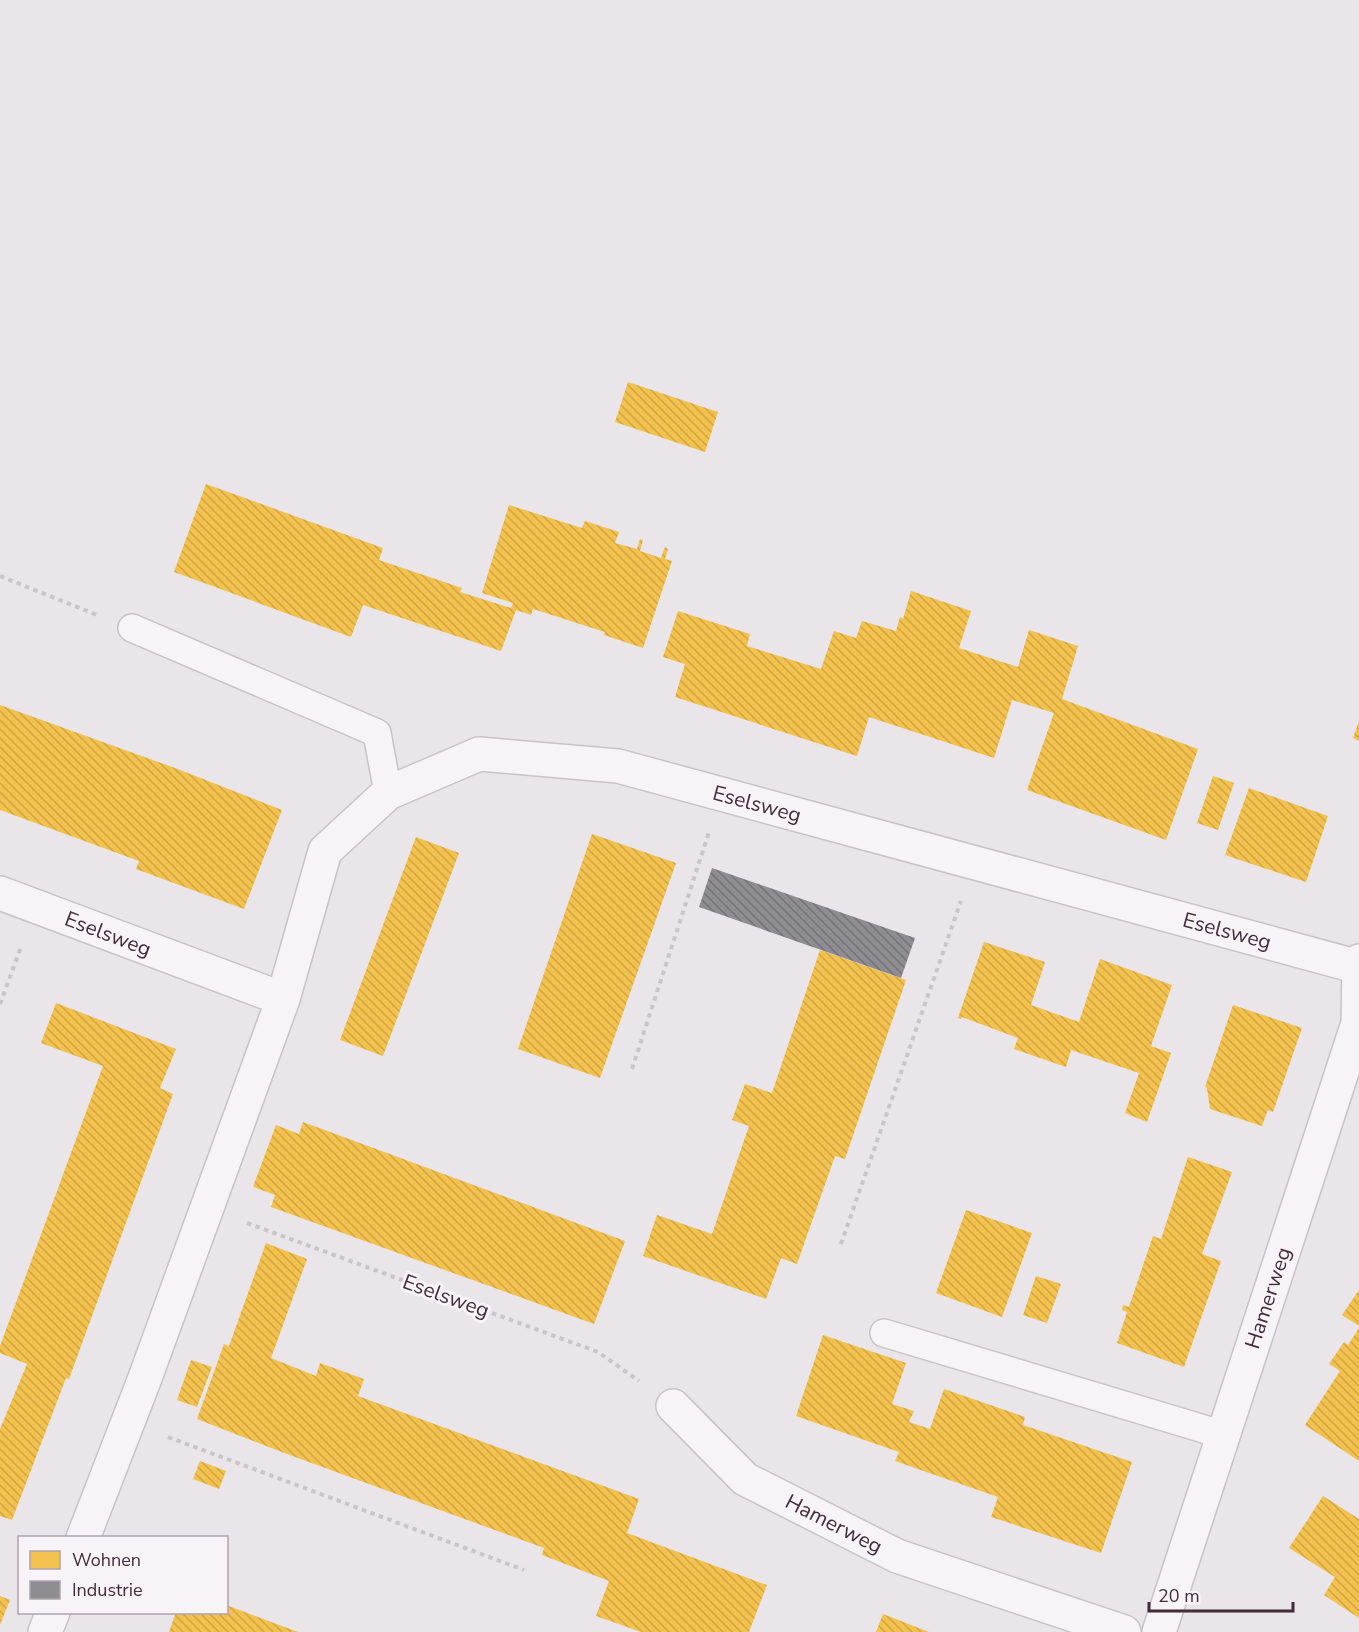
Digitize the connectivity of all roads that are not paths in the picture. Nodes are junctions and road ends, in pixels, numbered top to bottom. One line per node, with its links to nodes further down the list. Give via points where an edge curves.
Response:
1 (132, 628): 2 (lane, via 377,733)
2 (388, 793): 5 (street, Eselsweg, via 479,754 618,766); 6 (street, Eselsweg, via 325,851)
3 (0, 893): 6 (street, Eselsweg)
4 (1359, 961): 5 (street, Hamerweg)
5 (1359, 967): 9 (street, Hamerweg, via 1358,1023)
6 (283, 999): 10 (street, Eselsweg)
7 (884, 1333): 9 (lane)
8 (673, 1406): 13 (street, Hamerweg, via 745,1479 897,1556)
9 (1224, 1435): 14 (street, Hamerweg)
10 (84, 1536)
11 (52, 1614): 12 (street)
12 (45, 1632)
13 (1124, 1632)
14 (1159, 1632)

